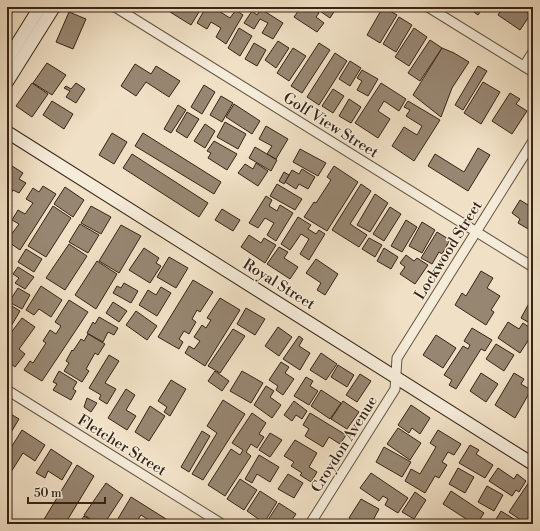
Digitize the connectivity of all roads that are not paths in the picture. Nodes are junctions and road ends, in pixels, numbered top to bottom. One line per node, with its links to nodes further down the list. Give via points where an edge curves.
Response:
1 (40, 7): 6 (main road)
2 (54, 7): 9 (main road)
3 (115, 7): 12 (street, Golf View Street)
4 (428, 7): 7 (street)
5 (533, 52): 7 (street)
6 (7, 60)
7 (524, 66): 8 (street)
8 (533, 72)
9 (7, 82)
10 (7, 132): 14 (main road, Royal Street)
11 (533, 141): 12 (street, Lockwood Street)
12 (476, 231): 13 (street, Golf View Street); 14 (street, Lockwood Street, via 397,358)
13 (533, 267)
14 (395, 376): 16 (main road, Royal Street); 18 (street, Croydon Avenue, via 394,389)
15 (7, 390): 17 (street, Fletcher Street)
16 (533, 464)
17 (222, 524)
18 (310, 524)

